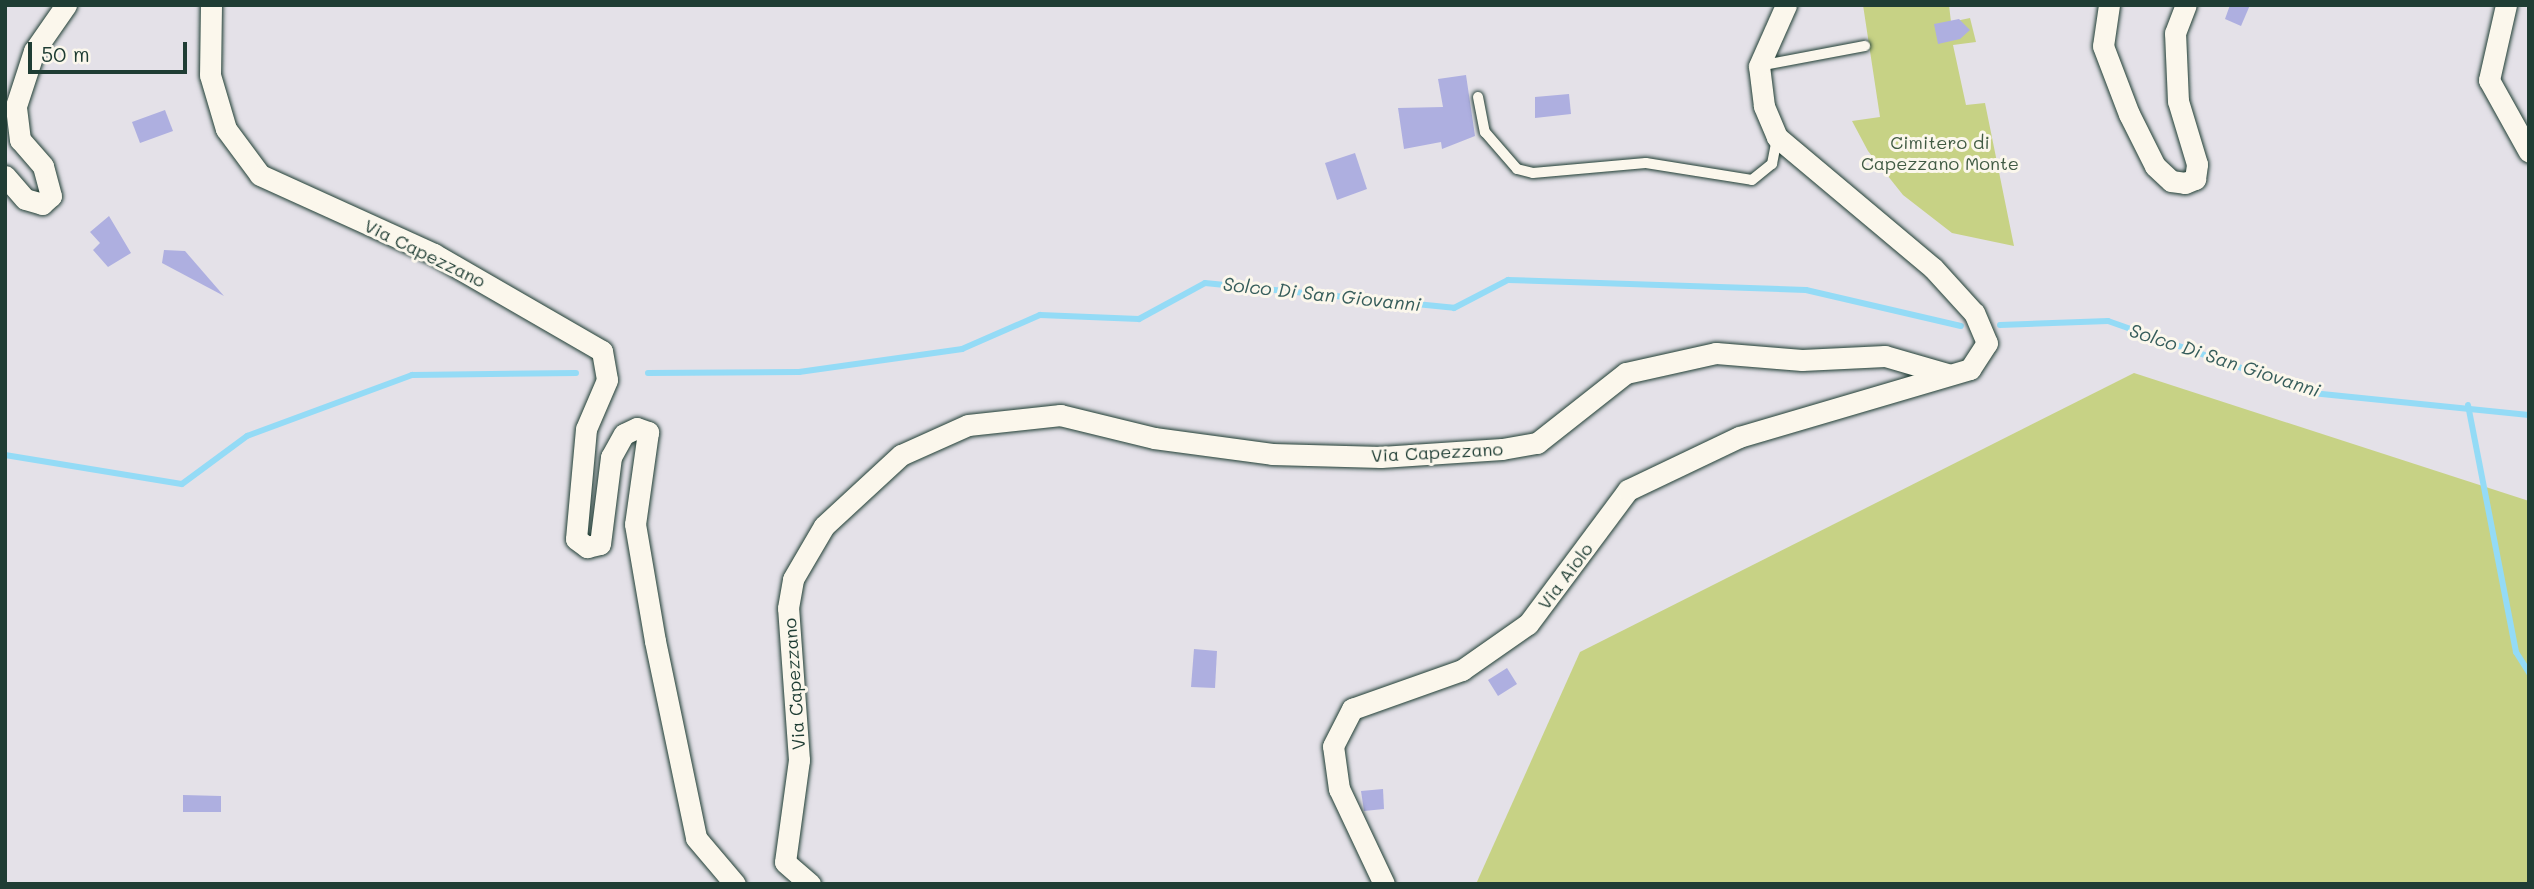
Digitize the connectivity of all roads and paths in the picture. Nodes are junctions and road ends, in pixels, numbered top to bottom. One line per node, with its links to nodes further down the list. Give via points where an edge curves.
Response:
1 (66, 5): 12 (street, via 34,51 16,106 20,140 43,166 51,196 42,204 25,200)
2 (211, 5): 14 (street, Via Capezzano, via 210,75 226,129 260,175 434,254 602,351 607,380 586,429 576,540 587,547 600,544 611,457 624,434 637,428 648,432 635,524 655,641 692,827)
3 (1786, 5): 8 (street)
4 (2109, 5): 5 (street, via 2103,46 2129,114 2155,166 2171,181 2185,183 2195,179 2197,164 2178,101 2175,33)
5 (2186, 5)
6 (2506, 5): 11 (street, via 2489,80)
7 (1865, 46): 8 (lane)
8 (1759, 65): 10 (street, via 1764,106)
9 (1478, 97): 10 (lane, via 1485,132 1517,169 1533,173 1646,163 1752,180 1772,164)
10 (1777, 138): 13 (street, via 1933,268 1974,313 1987,344 1970,369)
11 (2529, 152)
12 (5, 176)
13 (1947, 374): 15 (street, Via Capezzano, via 1885,356 1801,360 1716,354 1626,373 1537,443 1489,450 1381,457 1272,454 1154,438 1060,415 968,425 901,455 824,526 793,579 788,608 799,760 785,862); 16 (street, Via Aiolo, via 1739,437 1628,490 1528,624 1462,670 1352,709 1333,746 1339,789)
14 (735, 884)
15 (810, 884)
16 (1384, 884)

